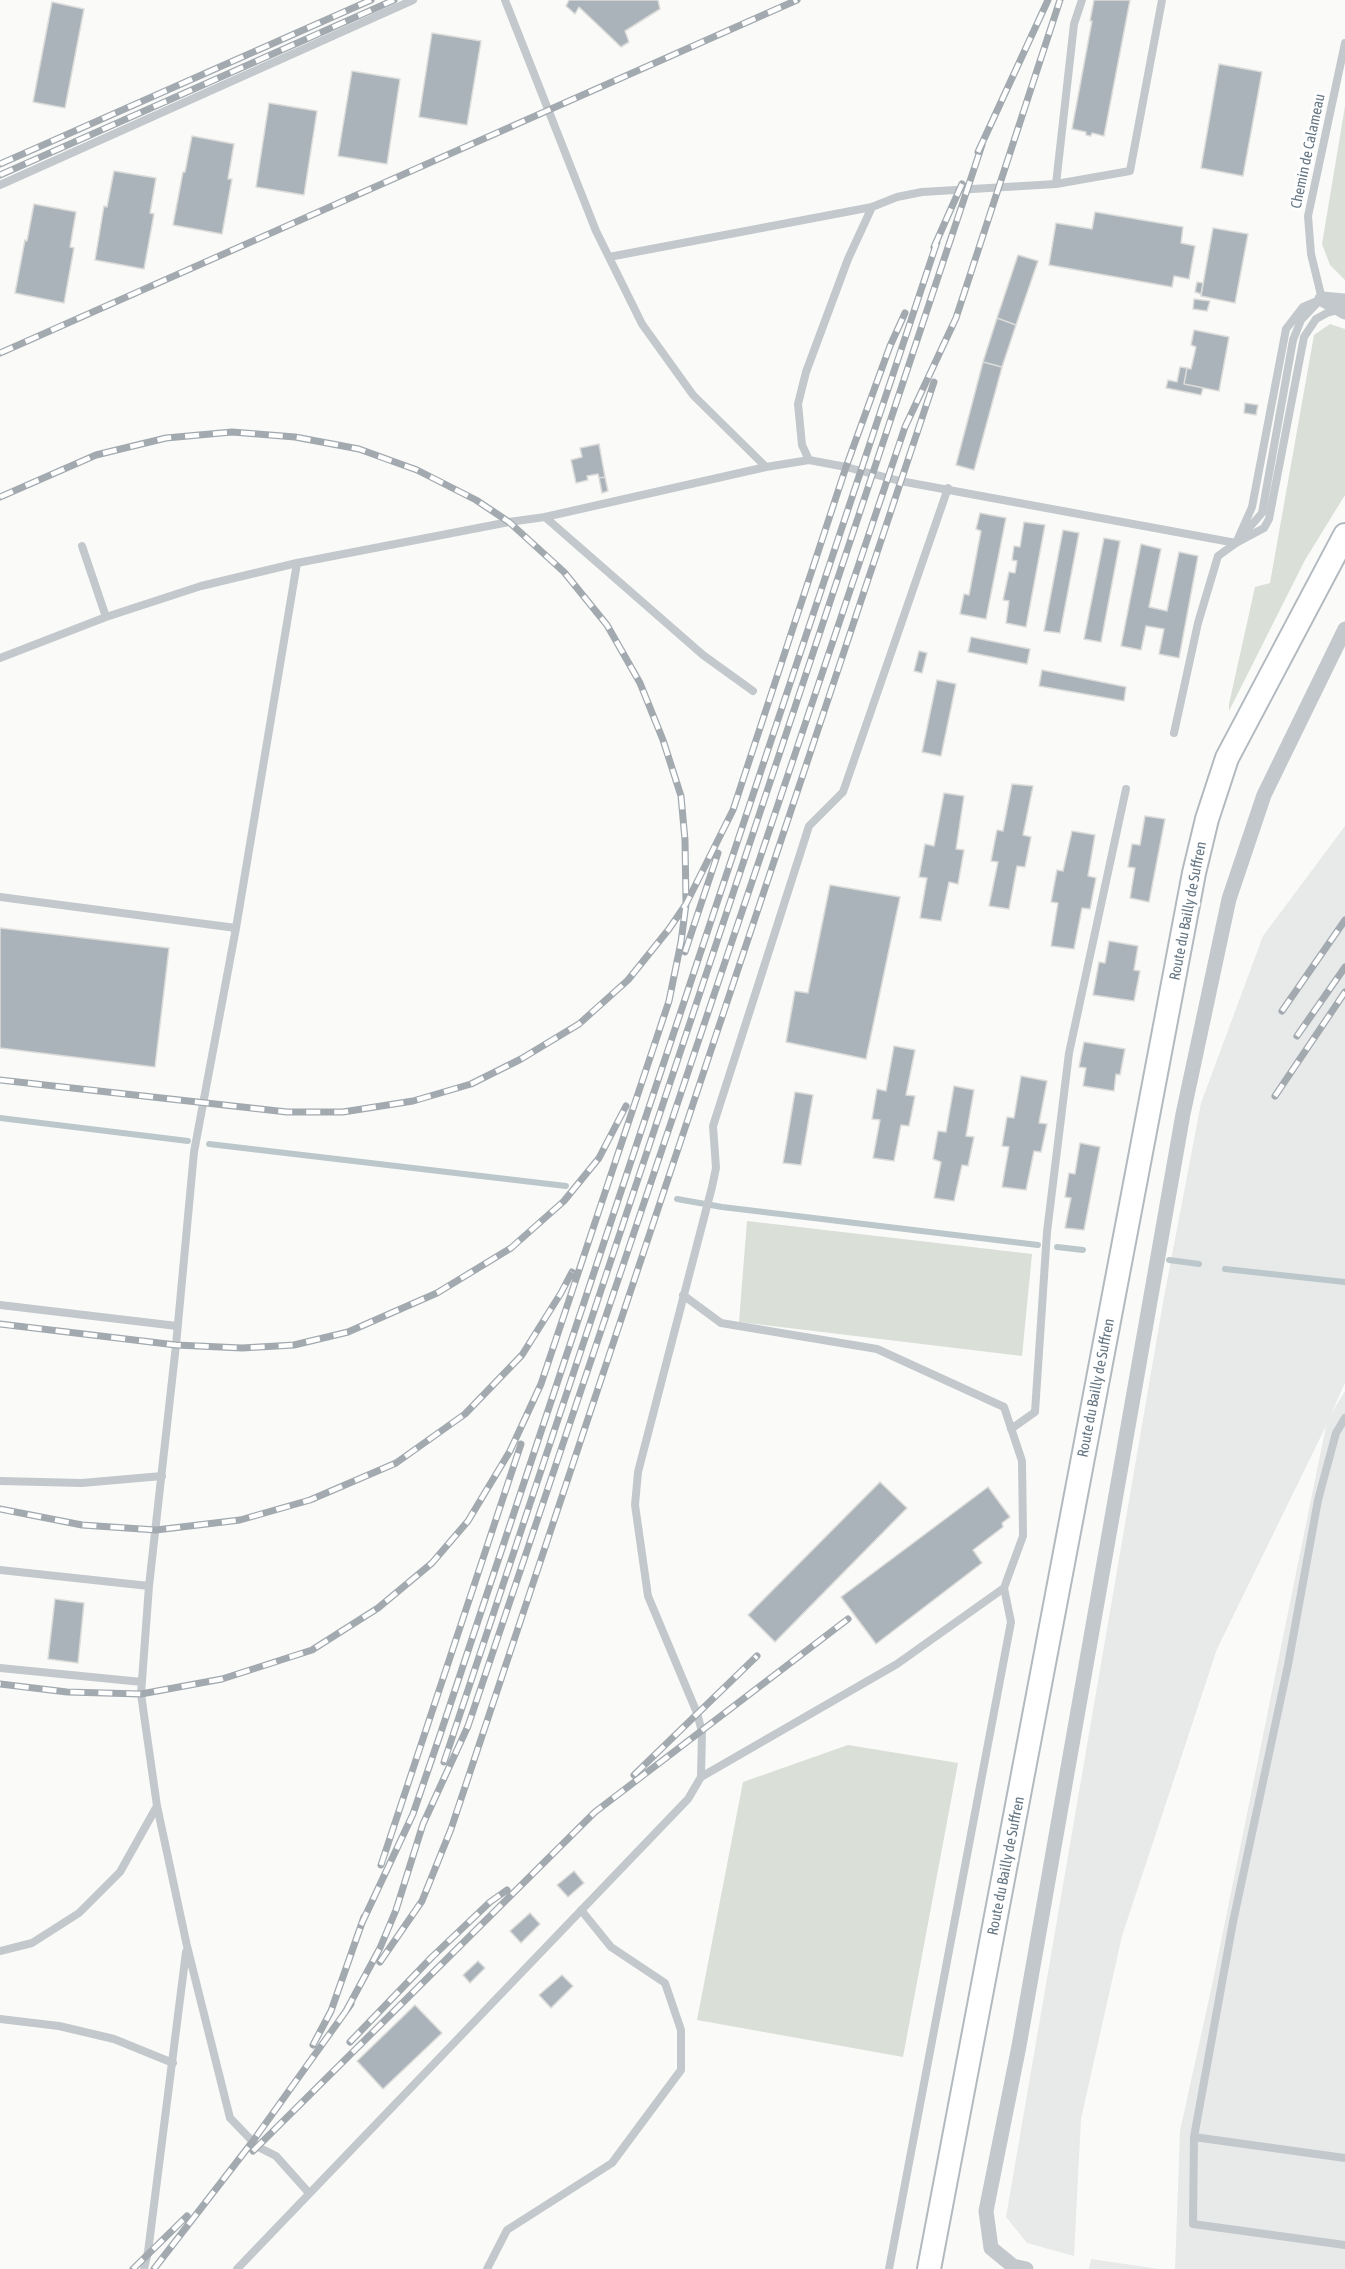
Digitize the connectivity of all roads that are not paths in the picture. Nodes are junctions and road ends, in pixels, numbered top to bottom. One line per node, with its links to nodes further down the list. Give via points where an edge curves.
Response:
1 (413, 0): 7 (lane)
2 (505, 0): 9 (lane)
3 (1082, 0): 6 (lane, via 1074,24)
4 (1162, 0): 6 (lane, via 1130,171)
5 (1345, 43): 10 (lane, Chemin de Calameau, via 1308,216 1311,255)
6 (1056, 184): 8 (lane, via 922,192)
7 (0, 185)
8 (872, 207): 9 (lane); 12 (lane, via 806,372 798,404 802,445)
9 (609, 256): 13 (lane, via 642,324 693,395)
10 (1322, 299): 11 (street); 17 (lane, via 1303,307 1286,329 1252,507)
11 (1344, 308): 17 (lane, via 1316,319 1304,337 1269,519 1264,528)
12 (808, 460): 13 (lane); 14 (lane)
13 (766, 467): 15 (lane)
14 (948, 488): 17 (lane); 28 (lane, via 843,792 808,826 713,1126 716,1168)
15 (545, 517): 19 (lane); 23 (lane, via 703,655)
16 (1345, 536): 56 (main road, Route du Bailly de Suffren, via 1227,758 1199,851)
17 (1236, 543): 24 (lane, via 1218,556 1198,623)
18 (82, 546): 20 (lane)
19 (297, 563): 20 (lane, via 201,586); 27 (lane)
20 (106, 617): 22 (lane)
21 (1345, 629): 51 (street, via 1264,795 1229,899 1183,1114 1019,2046 986,2211 991,2248)
22 (0, 658)
23 (753, 691)
24 (1174, 733)
25 (1126, 789): 32 (lane, via 1069,1053 1047,1232 1035,1412)
26 (0, 897): 27 (lane)
27 (236, 928): 30 (lane, via 194,1152)
28 (683, 1295): 32 (lane, via 721,1323 877,1349 1004,1407); 40 (lane, via 638,1472 635,1505 648,1596 702,1732)
29 (0, 1305): 30 (lane)
30 (177, 1326): 33 (lane)
31 (1345, 1418): 47 (lane, via 1336,1433 1318,1500)
32 (1011, 1429): 37 (lane, via 1022,1461 1023,1536)
33 (162, 1476): 34 (lane, via 82,1484); 36 (lane)
34 (0, 1481)
35 (0, 1570): 36 (lane)
36 (149, 1586): 39 (lane)
37 (1004, 1588): 40 (lane, via 897,1664); 55 (lane, via 1011,1622)
38 (0, 1668): 39 (lane)
39 (142, 1682): 41 (lane)
40 (701, 1777): 42 (lane, via 688,1798)
41 (157, 1806): 43 (lane); 44 (lane, via 120,1872 79,1913 32,1943)
42 (581, 1910): 49 (lane); 54 (lane, via 611,1947 665,1983 681,2030 681,2070 612,2163 507,2230)
43 (187, 1946): 46 (lane); 49 (lane, via 231,2118 258,2147 276,2156)
44 (0, 1951)
45 (0, 2019): 46 (lane, via 59,2026 114,2039)
46 (173, 2063): 52 (lane)
47 (1194, 2137): 48 (lane); 50 (lane, via 1193,2224)
48 (1345, 2158)
49 (309, 2193): 53 (lane)
50 (1345, 2245)
51 (1021, 2268)
52 (144, 2269)
53 (237, 2269)
54 (487, 2269)
55 (889, 2269)
56 (930, 2269)

